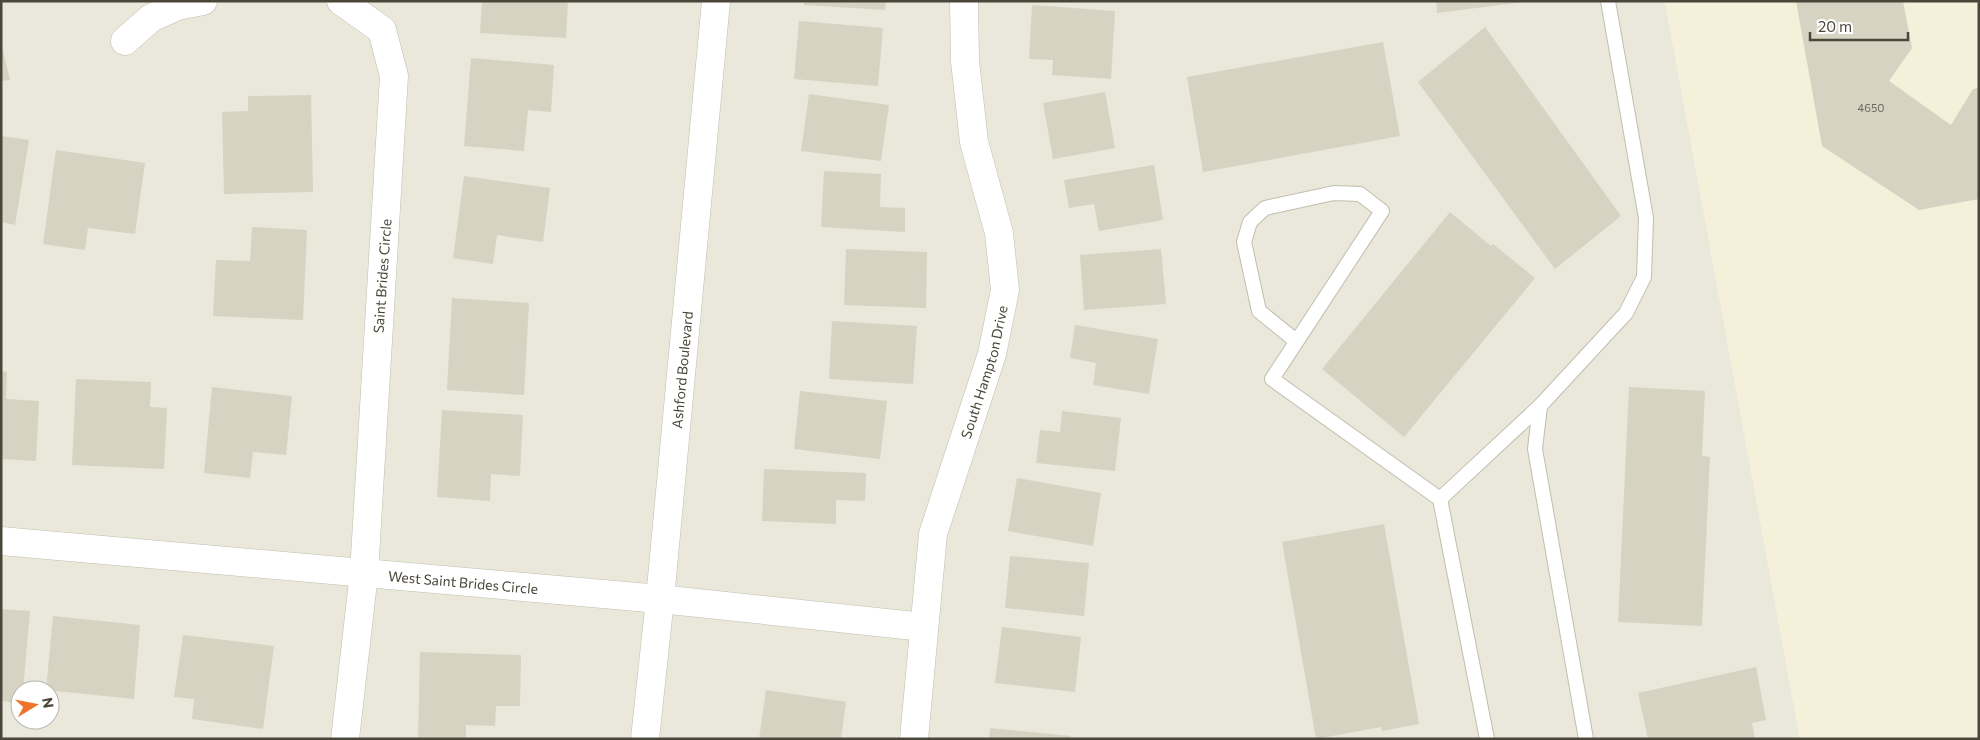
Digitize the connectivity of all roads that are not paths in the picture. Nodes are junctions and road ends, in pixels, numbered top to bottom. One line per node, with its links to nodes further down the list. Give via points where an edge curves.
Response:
1 (203, 1): 6 (street, via 177,6 151,18)
2 (342, 1): 11 (street, Saint Brides Circle, via 382,30 394,76)
3 (716, 1): 12 (street, Ashford Boulevard)
4 (964, 1): 13 (street, South Hampton Drive, via 964,61 974,142 999,233 1005,290 992,354 933,534)
5 (1608, 1): 8 (lane, via 1646,218 1644,277 1626,313)
6 (125, 41)
7 (1296, 341): 7 (lane, via 1382,211 1360,194 1334,193 1265,208 1250,222 1244,242 1260,311); 9 (lane, via 1272,379)
8 (1540, 406): 9 (lane); 18 (lane, via 1535,449)
9 (1440, 498): 17 (lane)
10 (1, 541): 11 (street, West Saint Brides Circle)
11 (364, 573): 12 (street, West Saint Brides Circle); 14 (street, Saint Brides Circle)
12 (660, 599): 13 (street, West Saint Brides Circle); 15 (street, Ashford Boulevard)
13 (924, 627): 16 (street, South Hampton Drive)
14 (345, 739)
15 (645, 739)
16 (914, 739)
17 (1487, 739)
18 (1586, 739)

